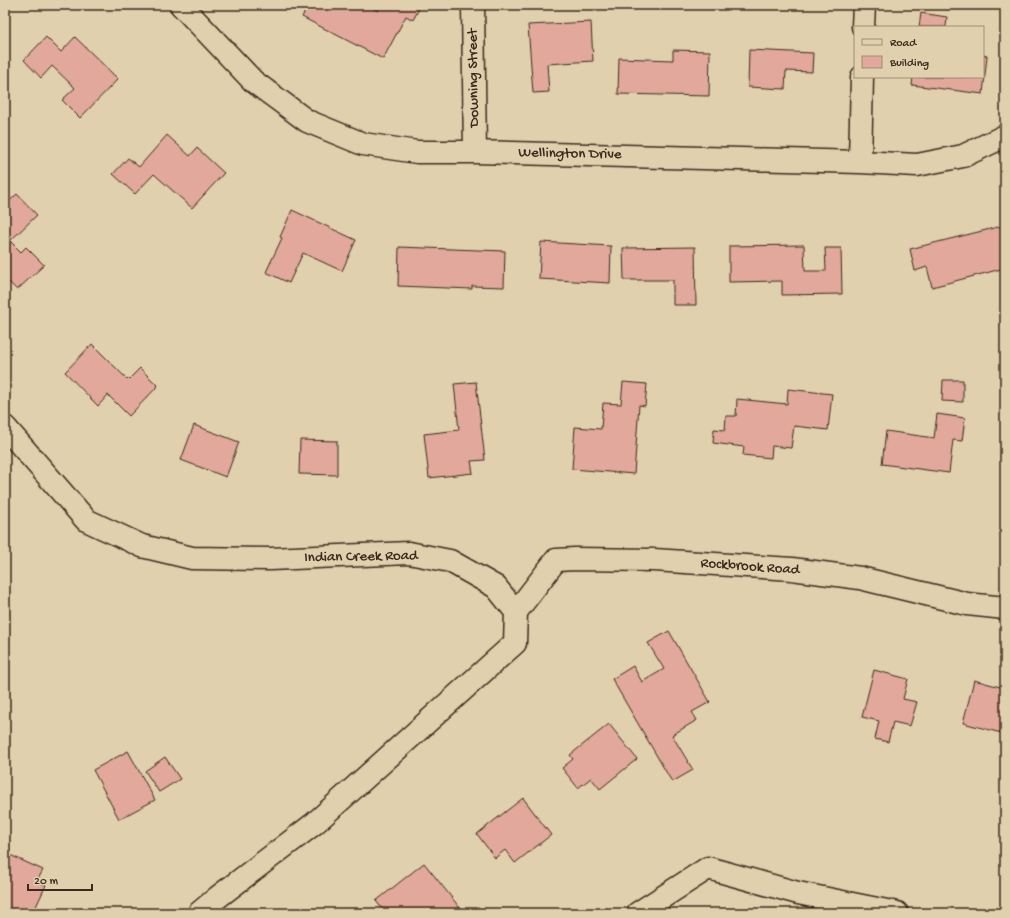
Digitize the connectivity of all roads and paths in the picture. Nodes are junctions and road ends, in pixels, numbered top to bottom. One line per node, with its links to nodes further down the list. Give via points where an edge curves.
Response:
1 (181, 5): 7 (street, Wellington Drive, via 253,81 307,121 363,144 417,152)
2 (473, 5): 7 (street, Downing Street)
3 (864, 5): 4 (street)
4 (863, 26)
5 (862, 78): 8 (street)
6 (1005, 136): 8 (street, Wellington Drive, via 963,156 917,165)
7 (475, 152): 8 (street, Wellington Drive)
8 (860, 162)
9 (5, 427): 11 (street, Indian Creek Road, via 86,520 142,546 192,558 270,560 416,554 450,561 496,587)
10 (1005, 608): 11 (street, Rockbrook Road, via 967,604 860,578 792,569 654,560 575,559 556,560)
11 (516, 612): 12 (street, via 515,643 315,823)
12 (199, 913)
13 (638, 913): 14 (street, via 708,868 798,893)
14 (897, 913)

